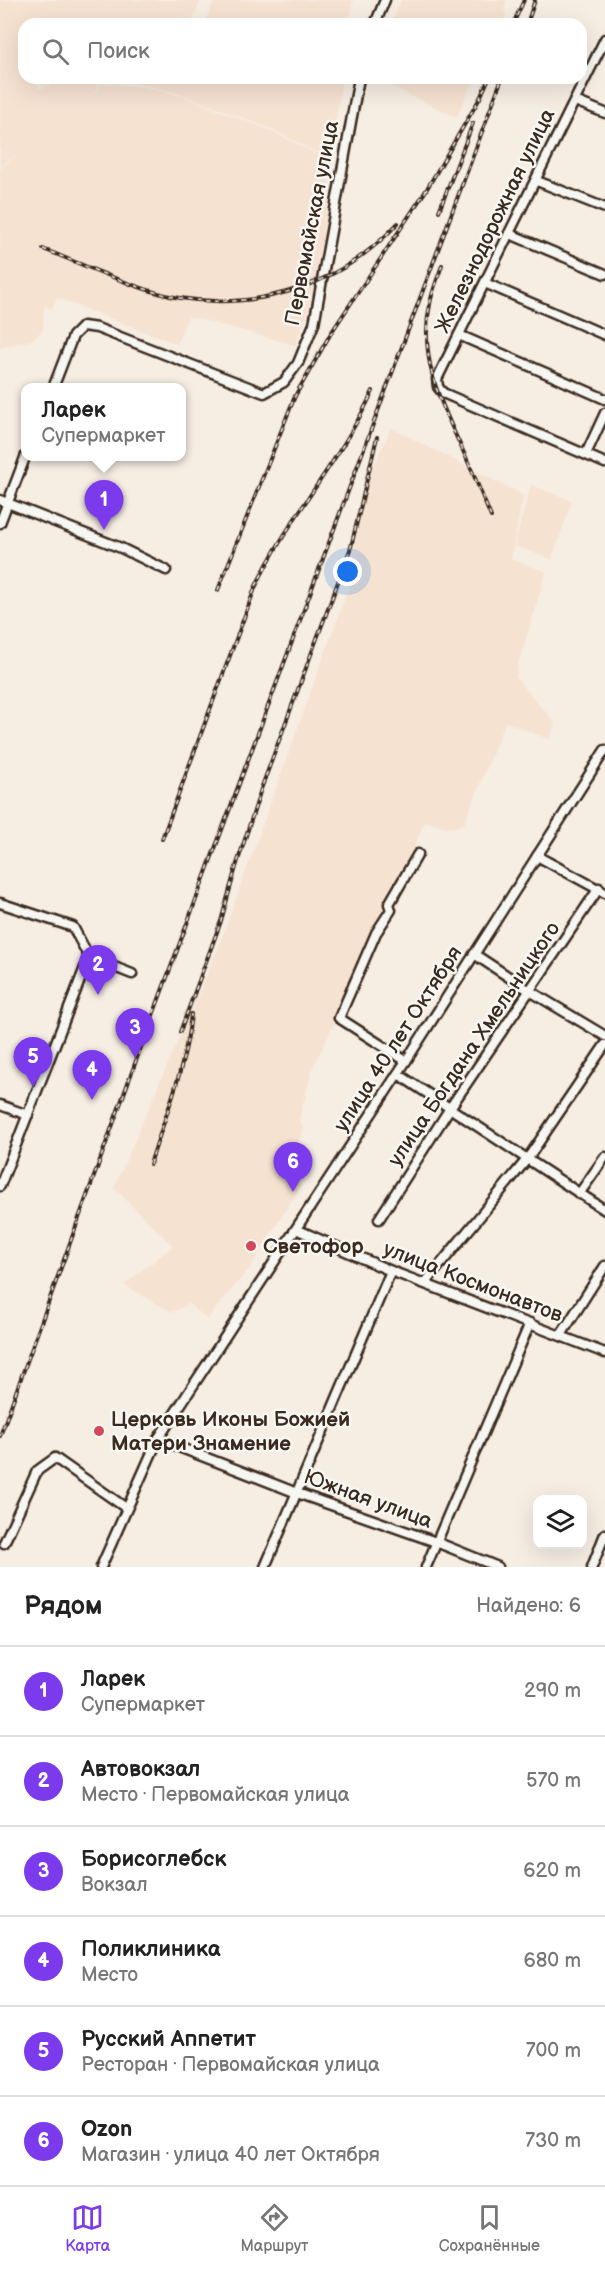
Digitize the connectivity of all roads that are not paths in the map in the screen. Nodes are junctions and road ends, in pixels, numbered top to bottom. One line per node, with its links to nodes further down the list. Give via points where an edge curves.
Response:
1 (385, 0): 2 (street)
2 (378, 18)
3 (605, 39): 4 (street, Железнодорожная улица)
4 (587, 76)
5 (358, 84): 16 (street, Первомайская улица, via 314,324 298,363 284,382 264,393 84,326 73,336)
6 (583, 84): 7 (street, Железнодорожная улица)
7 (575, 100): 8 (street); 9 (street, Железнодорожная улица)
8 (605, 113)
9 (537, 181): 10 (street); 11 (street, Железнодорожная улица)
10 (605, 208)
11 (510, 234): 12 (street); 13 (street, Железнодорожная улица)
12 (605, 274)
13 (485, 283): 14 (street, Железнодорожная улица); 15 (street)
14 (459, 335): 17 (street); 19 (street, Железнодорожная улица, via 437,379 443,393)
15 (605, 335)
16 (55, 383)
17 (605, 399)
18 (605, 413): 19 (street)
19 (586, 454): 21 (street)
20 (23, 461): 22 (street)
21 (605, 463)
22 (4, 501): 23 (street); 24 (street)
23 (0, 523)
24 (166, 570)
25 (605, 750): 27 (street, улица 40 лет Октября)
26 (418, 854): 36 (street, via 389,904 391,910 376,933 339,1018)
27 (537, 856): 28 (street); 30 (street, улица 40 лет Октября)
28 (602, 891): 33 (street, улица Богдана Хмельницкого)
29 (0, 903): 31 (street, via 73,927)
30 (474, 954): 33 (street); 36 (street, улица 40 лет Октября)
31 (89, 957): 32 (street); 40 (street)
32 (132, 974)
33 (530, 991): 34 (street); 39 (street, улица Богдана Хмельницкого)
34 (605, 1036)
35 (605, 1044): 42 (street)
36 (406, 1061): 37 (street, улица 40 лет Октября)
37 (398, 1074): 39 (street); 47 (street, улица 40 лет Октября)
38 (0, 1106): 40 (street)
39 (450, 1108): 42 (street); 46 (street, улица Богдана Хмельницкого)
40 (28, 1115): 43 (street)
41 (605, 1157): 44 (street)
42 (528, 1158): 44 (street); 50 (street)
43 (0, 1186)
44 (579, 1194): 45 (street)
45 (605, 1210)
46 (379, 1219)
47 (296, 1228): 49 (street, улица Космонавтов); 54 (street, улица 40 лет Октября)
48 (605, 1266): 52 (street)
49 (391, 1271): 50 (street, улица Космонавтов); 55 (street)
50 (425, 1283): 51 (street, улица Космонавтов)
51 (530, 1323): 52 (street, улица Космонавтов); 58 (street)
52 (561, 1335): 53 (street, улица Космонавтов)
53 (605, 1353)
54 (158, 1439): 55 (street, Южная улица); 56 (street, улица 40 лет Октября)
55 (297, 1493): 58 (street, Южная улица); 61 (street)
56 (126, 1508): 59 (street, via 55,1458 37,1472); 60 (street, улица 40 лет Октября)
57 (605, 1534): 64 (street)
58 (436, 1542): 62 (street); 63 (street, Южная улица)
59 (4, 1543)
60 (100, 1567)
61 (265, 1567)
62 (426, 1567)
63 (498, 1567)
64 (592, 1567)

